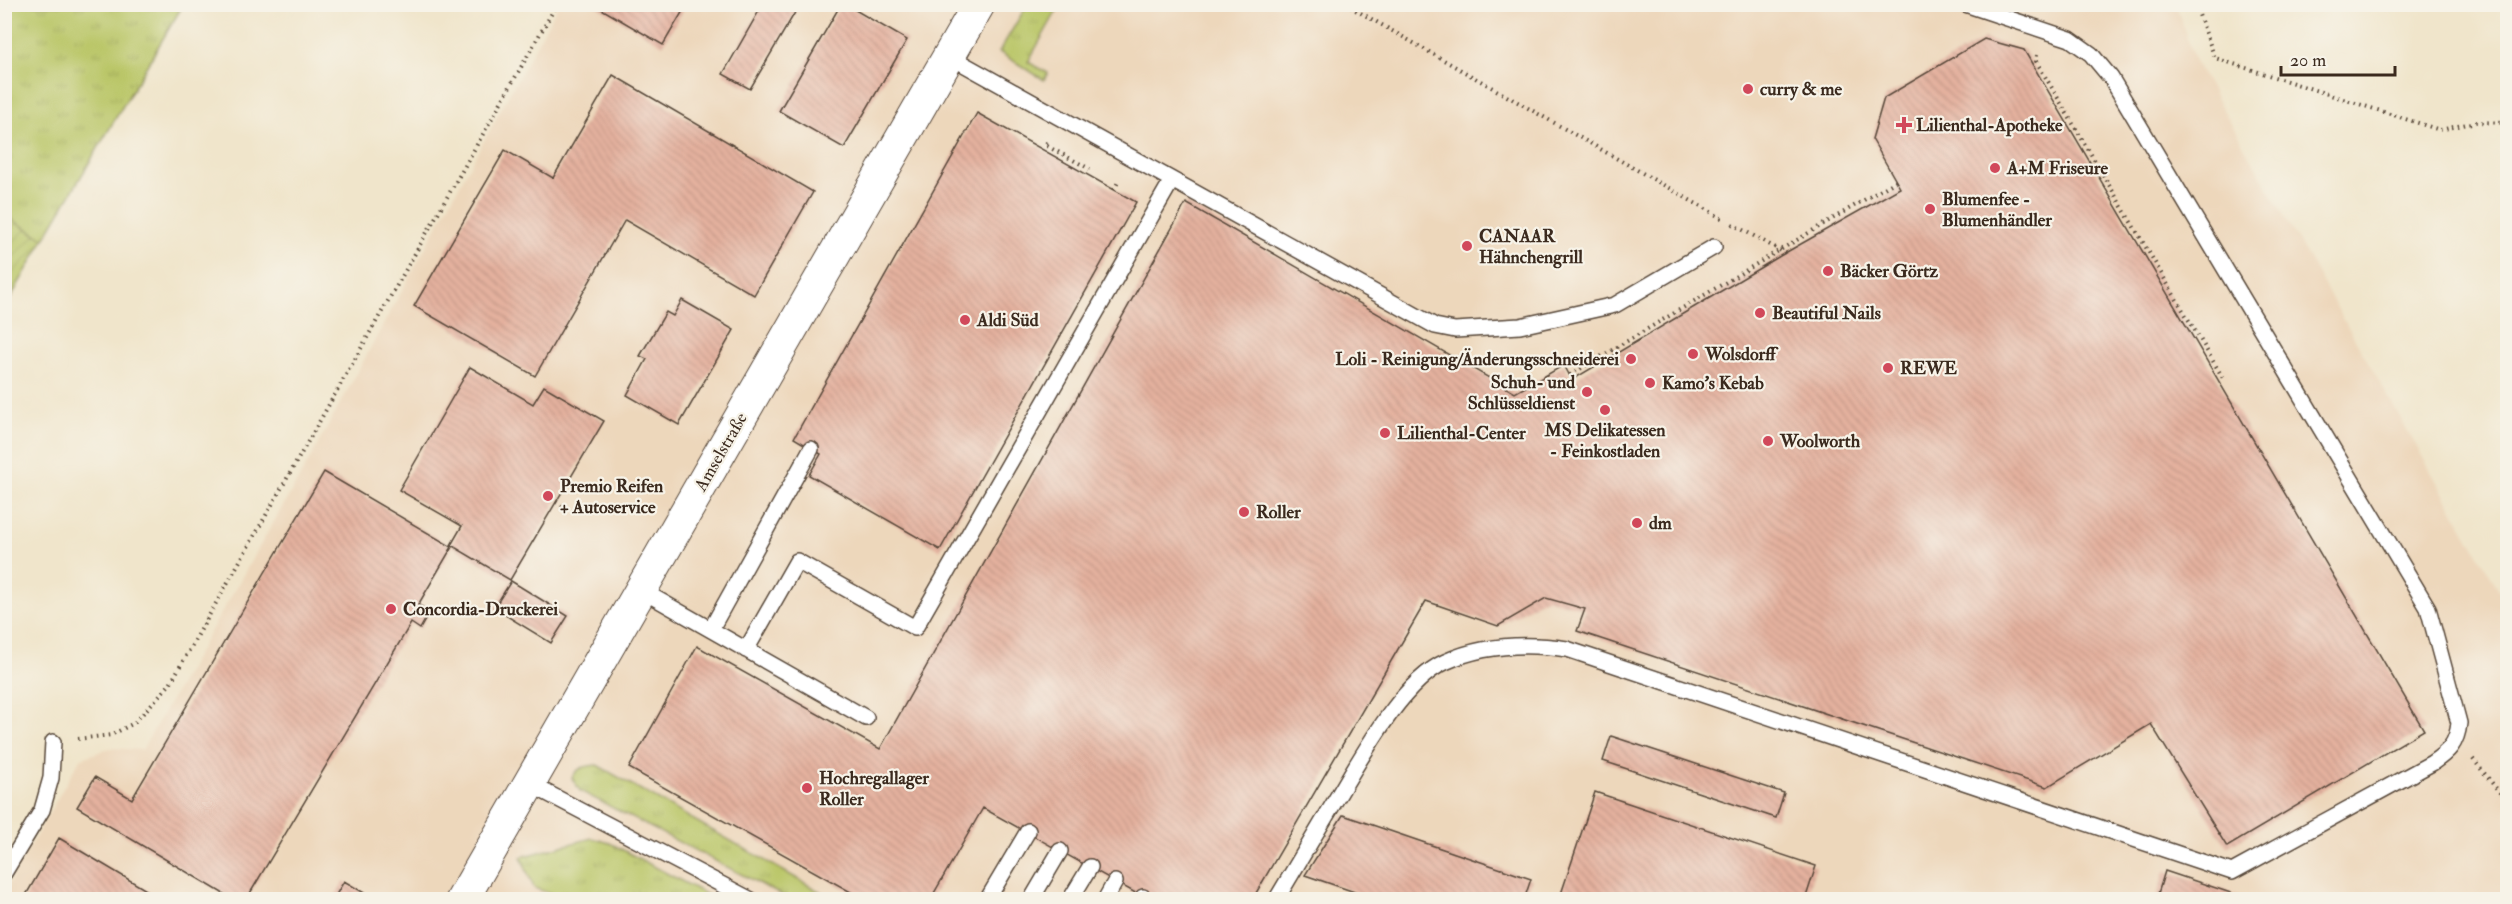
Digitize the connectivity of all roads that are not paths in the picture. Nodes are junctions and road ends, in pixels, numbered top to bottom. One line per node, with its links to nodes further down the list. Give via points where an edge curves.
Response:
1 (979, 4): 3 (street, Amselstraße)
2 (1965, 4): 24 (lane, via 2070,39 2091,54 2111,78 2428,608 2459,723 2452,747 2432,763 2232,872 1567,649 1507,646 1443,663 1404,698 1365,751)
3 (949, 56): 4 (lane); 7 (street, Amselstraße)
4 (1172, 180): 5 (lane, via 1435,326 1455,330 1520,326 1615,305); 9 (lane, via 915,628 797,561)
5 (1714, 247)
6 (811, 449): 8 (lane)
7 (641, 590): 8 (lane); 12 (street, Amselstraße)
8 (711, 629): 9 (lane)
9 (746, 650): 10 (lane)
10 (866, 718)
11 (53, 742): 16 (lane, via 51,778 42,810)
12 (530, 784): 18 (street, Amselstraße); 19 (lane)
13 (1028, 831): 20 (lane)
14 (1060, 851): 21 (lane)
15 (1090, 867): 22 (lane)
16 (4, 873)
17 (1115, 882): 23 (lane)
18 (467, 898)
19 (751, 900)
20 (987, 900)
21 (1030, 900)
22 (1070, 900)
23 (1105, 900)
24 (1276, 900)

